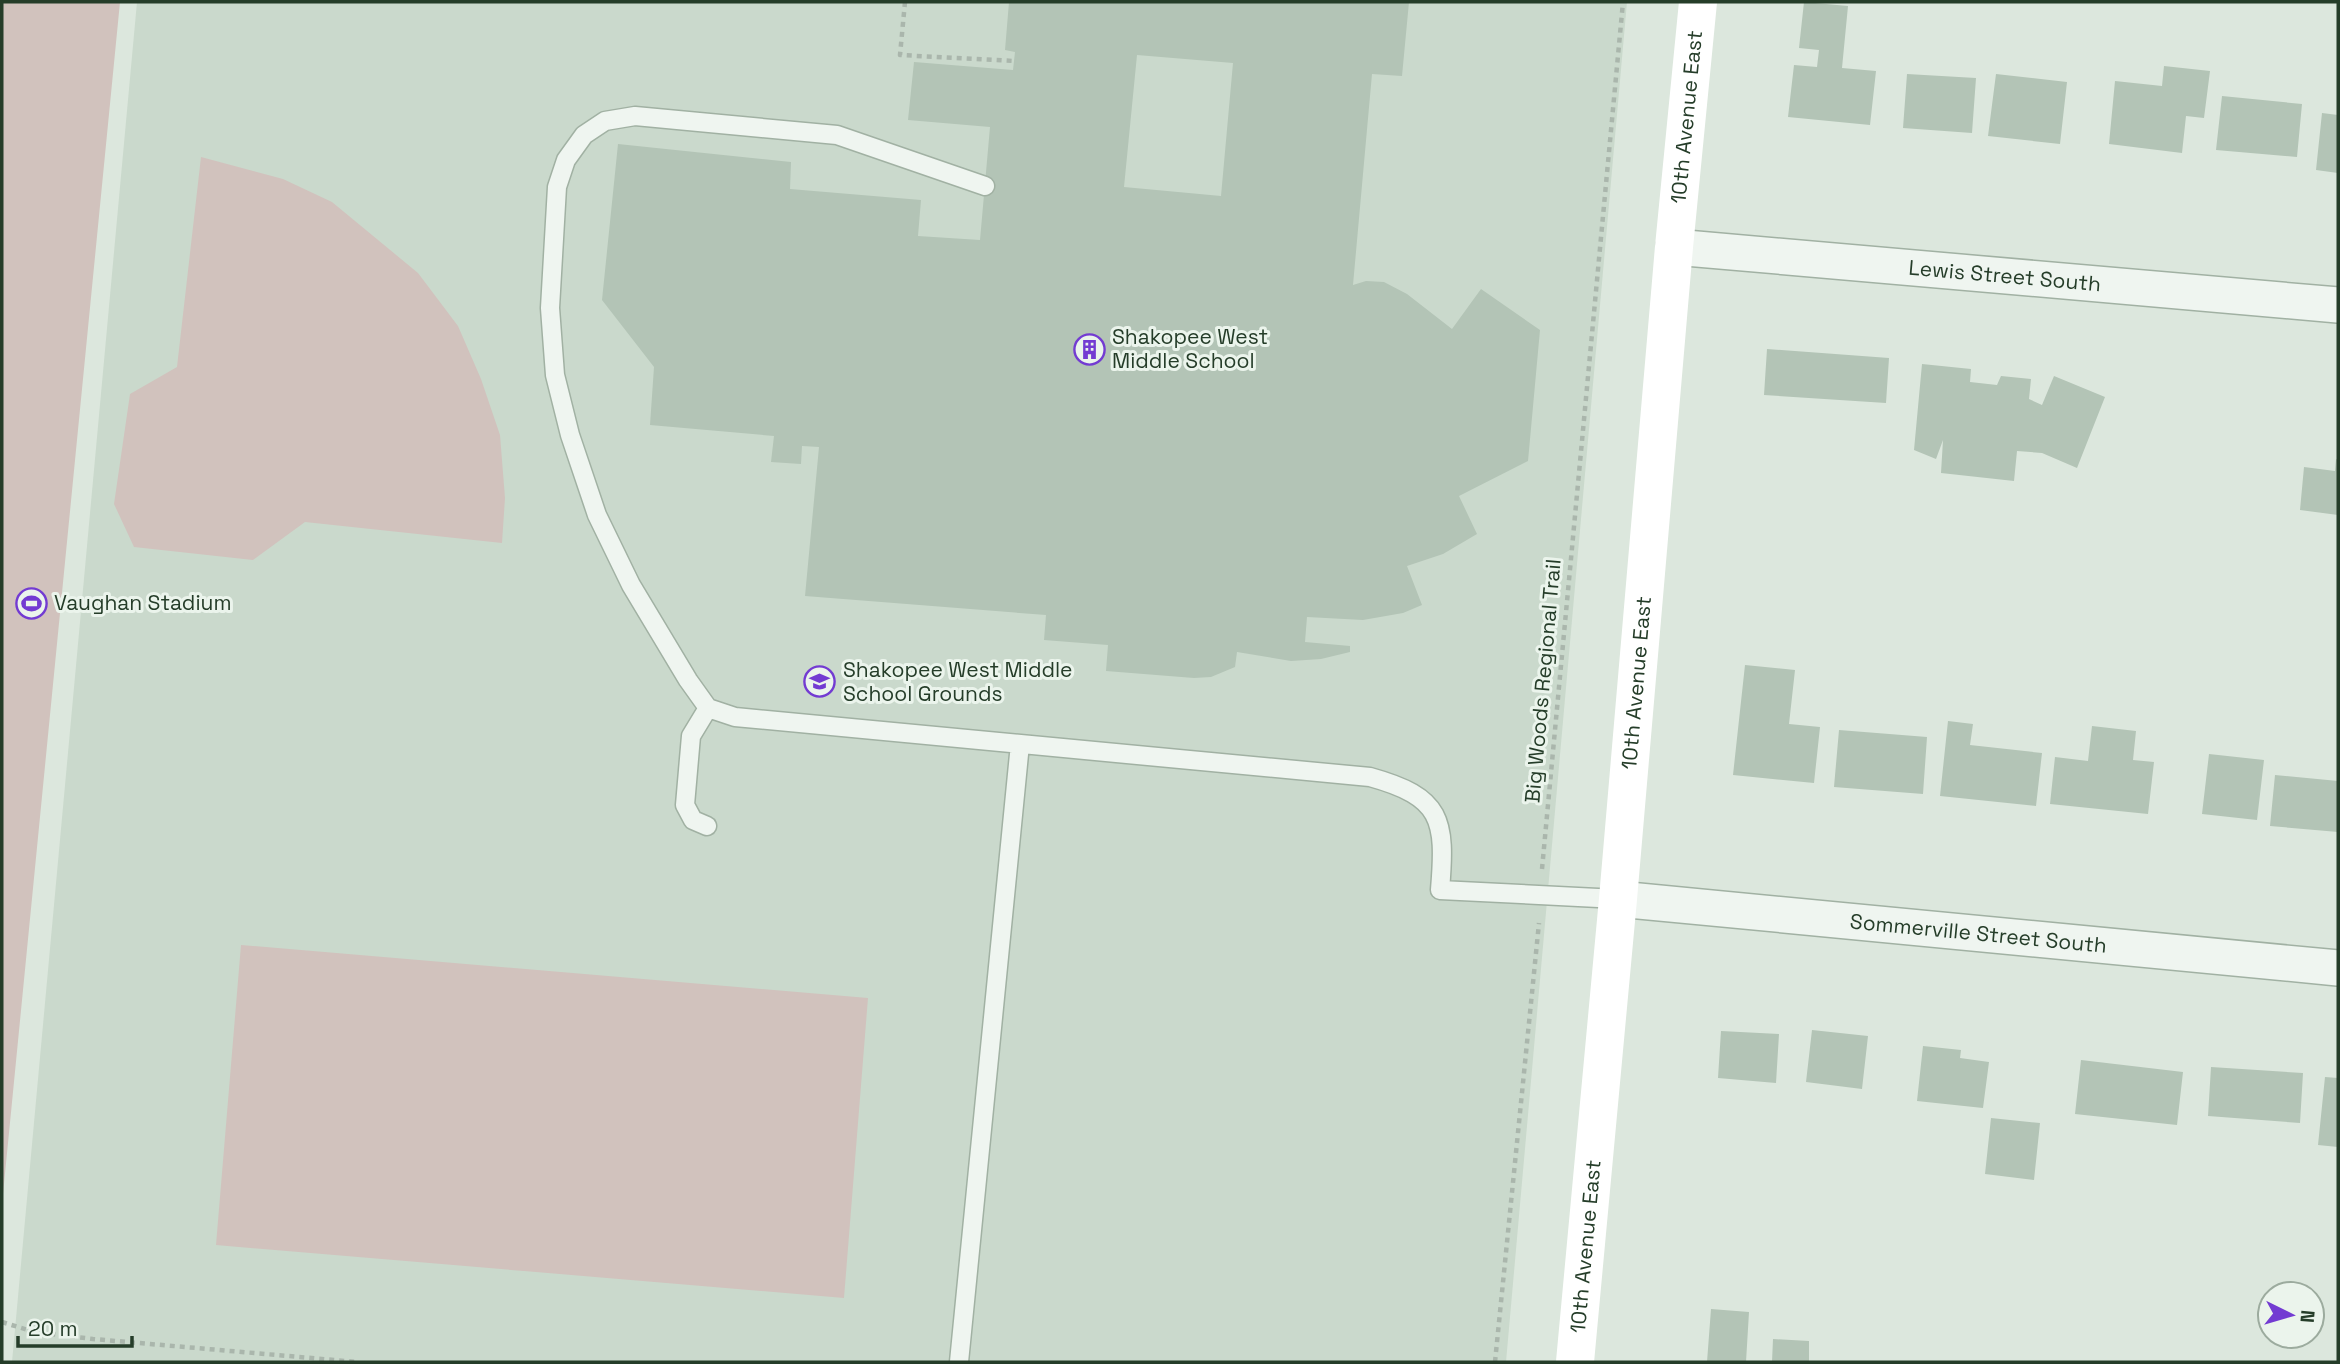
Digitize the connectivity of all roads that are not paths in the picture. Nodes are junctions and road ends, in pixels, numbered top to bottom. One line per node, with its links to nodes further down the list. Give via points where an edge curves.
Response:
1 (1698, 2): 3 (main road, 10th Avenue East)
2 (985, 186): 5 (lane, via 837,135 635,116 605,121 584,135 566,160 557,187 550,308 555,375 570,435 597,515 631,585)
3 (1674, 247): 4 (street, Lewis Street South); 8 (main road, 10th Avenue East)
4 (2338, 305)
5 (708, 708): 6 (lane, via 735,717); 7 (lane, via 691,736 685,805 694,820)
6 (1020, 744): 8 (lane, via 1370,777 1400,785 1432,809 1443,848 1440,890); 10 (lane)
7 (707, 826)
8 (1618, 899): 9 (street, Sommerville Street South); 11 (main road, 10th Avenue East)
9 (2338, 968)
10 (959, 1362)
11 (1575, 1362)

